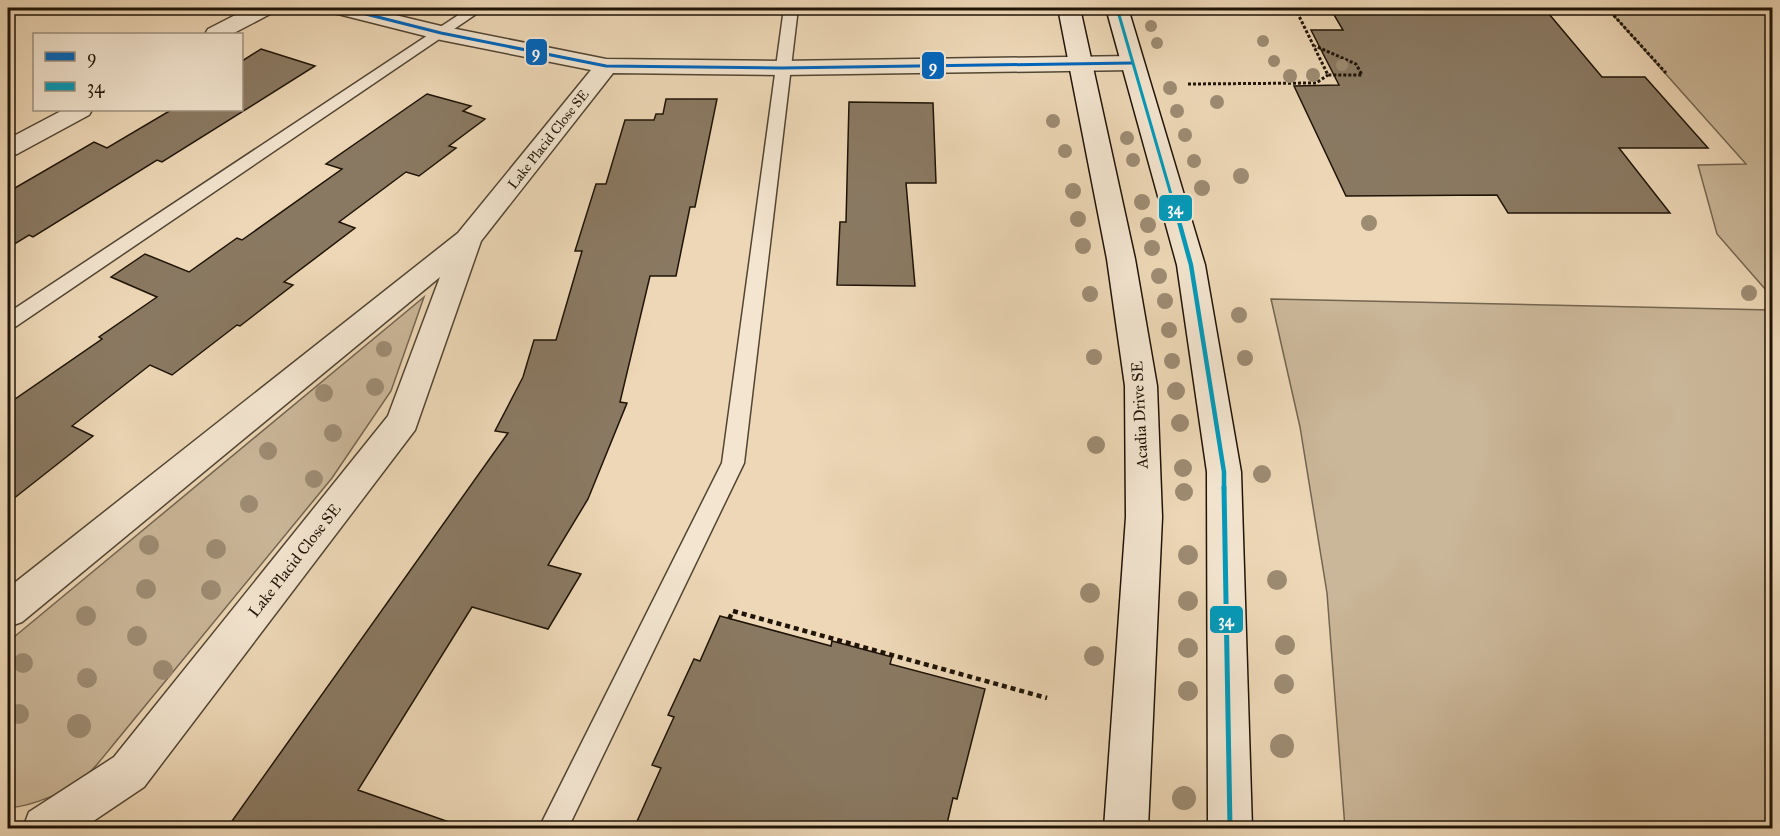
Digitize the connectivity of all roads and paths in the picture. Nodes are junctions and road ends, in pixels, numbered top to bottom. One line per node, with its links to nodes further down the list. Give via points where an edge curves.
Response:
1 (264, 8): 9 (street)
2 (342, 8): 10 (street)
3 (478, 8): 10 (lane)
4 (791, 8): 15 (lane)
5 (1069, 8): 12 (street, Acadia Drive SE)
6 (1117, 8): 13 (street)
7 (1295, 8): 11 (path)
8 (1607, 8): 16 (path)
9 (218, 33)
10 (441, 33): 14 (street); 22 (lane)
11 (1315, 46): 17 (path); 17 (path, via 1356,64 1362,75)
12 (1081, 63): 13 (street); 15 (street); 28 (street, Acadia Drive SE, via 1121,259 1141,386 1144,517)
13 (1132, 63): 29 (street, via 1191,265 1224,472)
14 (606, 66): 15 (street); 21 (street, Lake Placid Close SE)
15 (781, 68): 27 (lane, via 733,463)
16 (1666, 73)
17 (1328, 75): 18 (path, via 1316,83)
18 (1188, 84)
19 (78, 111): 20 (street)
20 (8, 149)
21 (468, 239): 23 (street, Lake Placid Close SE); 26 (street, Lake Placid Close SE, via 403,421 129,772)
22 (8, 322)
23 (8, 610)
24 (729, 619): 25 (path, via 733,611)
25 (1047, 698)
26 (45, 828)
27 (553, 828)
28 (1126, 828)
29 (1230, 828)

